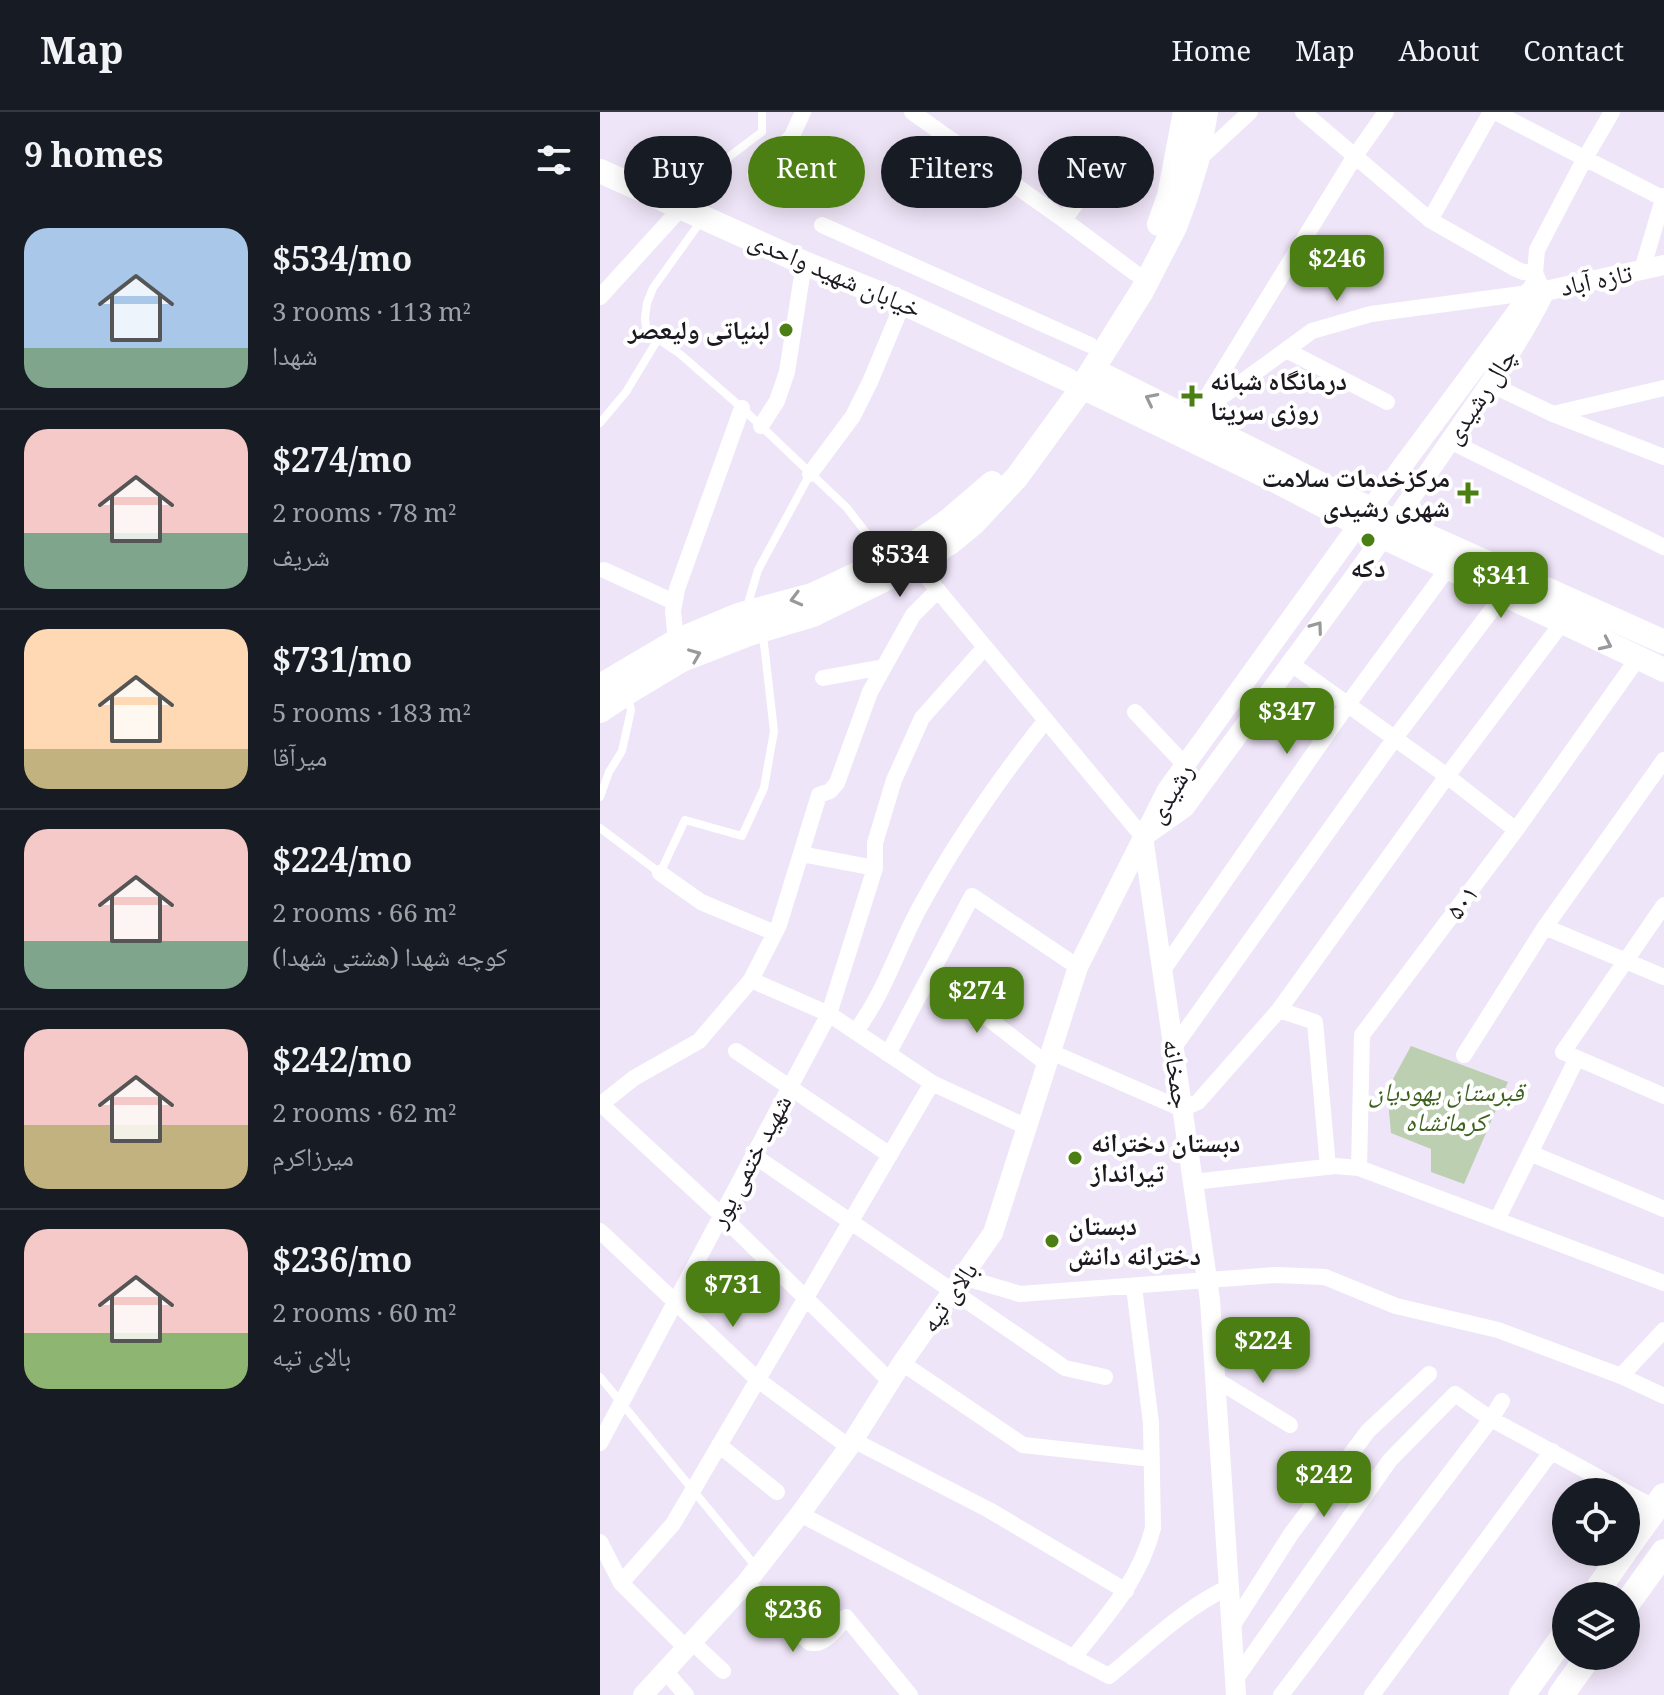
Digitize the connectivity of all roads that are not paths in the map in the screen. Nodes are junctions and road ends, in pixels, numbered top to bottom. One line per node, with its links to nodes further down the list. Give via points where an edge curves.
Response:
1 (762, 112): 18 (lane, via 762,132 730,156)
2 (803, 112): 11 (street)
3 (912, 112): 19 (street)
4 (1185, 112): 25 (main road, via 1163,214)
5 (1206, 112): 14 (main road)
6 (1250, 112): 14 (street)
7 (1303, 112): 12 (street)
8 (1386, 112): 12 (street)
9 (1493, 112): 13 (street); 20 (street)
10 (1612, 112): 13 (street)
11 (792, 136)
12 (1355, 156): 20 (street); 38 (street)
13 (1584, 160): 16 (street); 26 (street, via 1537,250)
14 (1197, 161): 32 (main road, via 1175,227 1142,291)
15 (600, 171): 18 (main road, خیابان شهید واحدی)
16 (1664, 198): 24 (street)
17 (1073, 208): 19 (street)
18 (692, 212): 22 (main road, خیابان شهید واحدی); 27 (street); 29 (lane, via 647,303 646,327)
19 (1064, 220): 25 (street)
20 (1430, 220): 26 (street)
21 (822, 225): 30 (street)
22 (804, 263): 28 (main road, خیابان شهید واحدی); 40 (street, via 787,372)
23 (1664, 265): 24 (street, تازه آباد)
24 (1642, 270): 26 (street, تازه آباد)
25 (1135, 273): 30 (main road)
26 (1536, 284): 31 (street, via 1371,314 1312,331); 33 (street, چال رشیدی, via 1533,316); 44 (street, چال رشیدی)
27 (600, 297)
28 (903, 303): 32 (main road, خیابان شهید واحدی); 43 (street, via 853,416)
29 (658, 339): 36 (lane); 39 (lane)
30 (1090, 345): 32 (main road)
31 (1286, 350): 35 (street); 38 (street)
32 (1081, 379): 38 (main road, one-way to 32); 46 (main road); 49 (main road, via 1048,410 995,479 949,520); 50 (main road, via 1017,477 951,542)
33 (1490, 384): 37 (street); 41 (street, چال رشیدی)
34 (1664, 388): 37 (street)
35 (1387, 402)
36 (742, 408): 40 (lane); 55 (street)
37 (1553, 414): 42 (street)
38 (1194, 416): 46 (main road)
39 (600, 423)
40 (761, 426): 43 (lane)
41 (1450, 441): 45 (street, چال رشیدی); 48 (street)
42 (1664, 457)
43 (810, 474): 49 (lane, via 847,508); 56 (lane, via 758,570)
44 (1394, 477): 45 (street, via 1402,491); 46 (street, چال رشیدی)
45 (1417, 490): 47 (street, چال رشیدی)
46 (1359, 525): 47 (main road); 47 (street, via 1355,539 1367,546); 73 (street, رشیدی)
47 (1382, 538): 51 (main road); 59 (main road); 62 (street, رشیدی, one-way to 47)
48 (1664, 547)
49 (886, 559): 56 (main road, one-way to 56)
50 (916, 564): 53 (street); 56 (main road, via 813,615)
51 (1448, 568): 54 (main road); 67 (street)
52 (604, 570): 55 (street)
53 (938, 590): 60 (street); 63 (street, via 913,615)
54 (1503, 595): 57 (main road); 71 (street)
55 (674, 602): 58 (street)
56 (753, 622): 58 (main road); 66 (main road, one-way to 56, via 682,660); 81 (lane, via 774,731 764,788 742,836 685,820)
57 (1562, 623): 61 (main road, one-way to 61); 74 (street)
58 (676, 641): 66 (main road)
59 (1664, 642)
60 (985, 647): 70 (street); 80 (street, شهید ختمی پور, via 922,718 894,780 875,843)
61 (1638, 658): 64 (main road); 77 (street, ۵۰۱)
62 (1290, 663): 67 (street); 78 (street, رشیدی, via 1185,807)
63 (884, 667): 65 (street); 79 (street, via 837,783 819,795)
64 (1664, 670)
65 (823, 678)
66 (615, 685): 68 (main road); 75 (lane, via 631,710 622,751)
67 (1348, 704): 71 (street); 87 (street)
68 (600, 711)
69 (1135, 712): 73 (street)
70 (1046, 720): 78 (street); 93 (street, via 964,833)
71 (1395, 738): 74 (street); 94 (street)
72 (1664, 760): 83 (street)
73 (1185, 765): 78 (street, رشیدی)
74 (1447, 776): 77 (street); 91 (street)
75 (600, 797)
76 (600, 828): 81 (lane)
77 (1516, 830): 110 (street, ۵۰۱, via 1362,1035)
78 (1143, 837): 86 (street, بالای تپه); 87 (street, جمخانه)
79 (801, 854): 80 (street); 84 (street)
80 (875, 868): 92 (street, شهید ختمی پور)
81 (660, 873): 84 (street, via 701,902)
82 (1664, 905): 85 (street)
83 (1545, 927): 85 (street); 97 (street)
84 (775, 933): 90 (street)
85 (1625, 961): 89 (street); 99 (street, via 1563,1052)
86 (1078, 967): 88 (street, via 972,896); 98 (street, بالای تپه)
87 (1163, 970): 94 (street, جمخانه)
88 (931, 974): 96 (street); 98 (street)
89 (1664, 977)
90 (751, 980): 92 (street); 103 (street, via 699,1041 634,1078)
91 (1279, 1010): 104 (street, via 1198,1102); 109 (street, via 1315,1022)
92 (829, 1014): 93 (street); 101 (street, شهید ختمی پور)
93 (855, 1032): 96 (street)
94 (1174, 1047): 104 (street, جمخانه)
95 (736, 1051): 101 (street)
96 (888, 1054): 100 (street)
97 (1464, 1055)
98 (1049, 1058): 104 (street); 105 (street, بالای تپه)
99 (1577, 1058): 102 (street); 106 (street)
100 (932, 1083): 105 (street); 108 (street)
101 (790, 1086): 107 (street, شهید ختمی پور); 108 (street)
102 (1664, 1096)
103 (601, 1104): 113 (street)
104 (1182, 1109): 111 (street, جمخانه)
105 (1027, 1127): 119 (street, بالای تپه, via 993,1233)
106 (1530, 1153): 112 (street); 114 (street)
107 (753, 1155): 113 (street, شهید ختمی پور); 115 (street)
108 (890, 1155): 115 (street)
109 (1328, 1167): 110 (street); 111 (street)
110 (1359, 1168): 114 (street)
111 (1193, 1182): 117 (street, جمخانه)
112 (1664, 1209)
113 (721, 1215): 121 (street); 122 (street, شهید ختمی پور)
114 (1497, 1220): 118 (street)
115 (851, 1222): 119 (street); 121 (street)
116 (600, 1231): 122 (street)
117 (1207, 1279): 120 (street); 126 (street, via 1325,1277 1396,1306 1498,1330); 129 (street, جمخانه)
118 (1664, 1283)
119 (958, 1284): 120 (street, via 1020,1294); 124 (street, بالای تپه); 128 (street, via 1065,1368)
120 (1134, 1287): 141 (street)
121 (806, 1298): 130 (street); 131 (street)
122 (675, 1302): 130 (street); 134 (street, شهید ختمی پور)
123 (1664, 1330): 126 (street)
124 (902, 1363): 131 (street, بالای تپه); 141 (street, via 1023,1445)
125 (1429, 1374): 155 (street, via 1368,1431 1291,1534)
126 (1621, 1376): 132 (street)
127 (600, 1377): 134 (lane)
128 (1105, 1377)
129 (1215, 1379): 136 (street); 153 (street, جمخانه)
130 (758, 1380): 138 (street); 139 (street)
131 (890, 1381): 138 (street, بالای تپه)
132 (1664, 1396)
133 (1502, 1401): 135 (street)
134 (621, 1403): 137 (street, شهید ختمی پور); 142 (lane)
135 (1491, 1419): 140 (street); 162 (street, via 1455,1394 1390,1460); 166 (street)
136 (1290, 1425)
137 (600, 1443)
138 (851, 1444): 145 (street, بالای تپه); 154 (street, via 989,1510)
139 (719, 1445): 142 (street); 143 (street)
140 (1552, 1451): 144 (street); 167 (street)
141 (1152, 1459): 154 (street, via 1153,1528)
142 (693, 1490): 150 (lane); 151 (street, via 673,1524)
143 (777, 1492)
144 (1660, 1502): 146 (main road)
145 (800, 1514): 150 (street, بالای تپه); 158 (street)
146 (1640, 1530)
147 (600, 1542): 149 (street)
148 (1664, 1552): 152 (main road)
149 (606, 1568): 151 (street)
150 (752, 1576): 156 (street, بالای تپه); 165 (street, via 810,1643 823,1642 846,1617)
151 (621, 1583): 156 (street)
152 (1640, 1585)
153 (1229, 1587): 155 (street, جمخانه); 158 (street, via 1181,1616 1109,1676)
154 (1126, 1591): 158 (street)
155 (1231, 1628): 162 (street, جمخانه)
156 (689, 1645): 160 (street, بالای تپه); 161 (street)
157 (1552, 1653): 168 (main road)
158 (1073, 1658)
159 (1579, 1670): 169 (main road)
160 (665, 1671): 163 (street, بالای تپه); 164 (street)
161 (723, 1671)
162 (1231, 1690)
163 (643, 1695)
164 (686, 1695)
165 (910, 1695)
166 (1281, 1695)
167 (1372, 1695)
168 (1522, 1695)
169 (1561, 1695)

